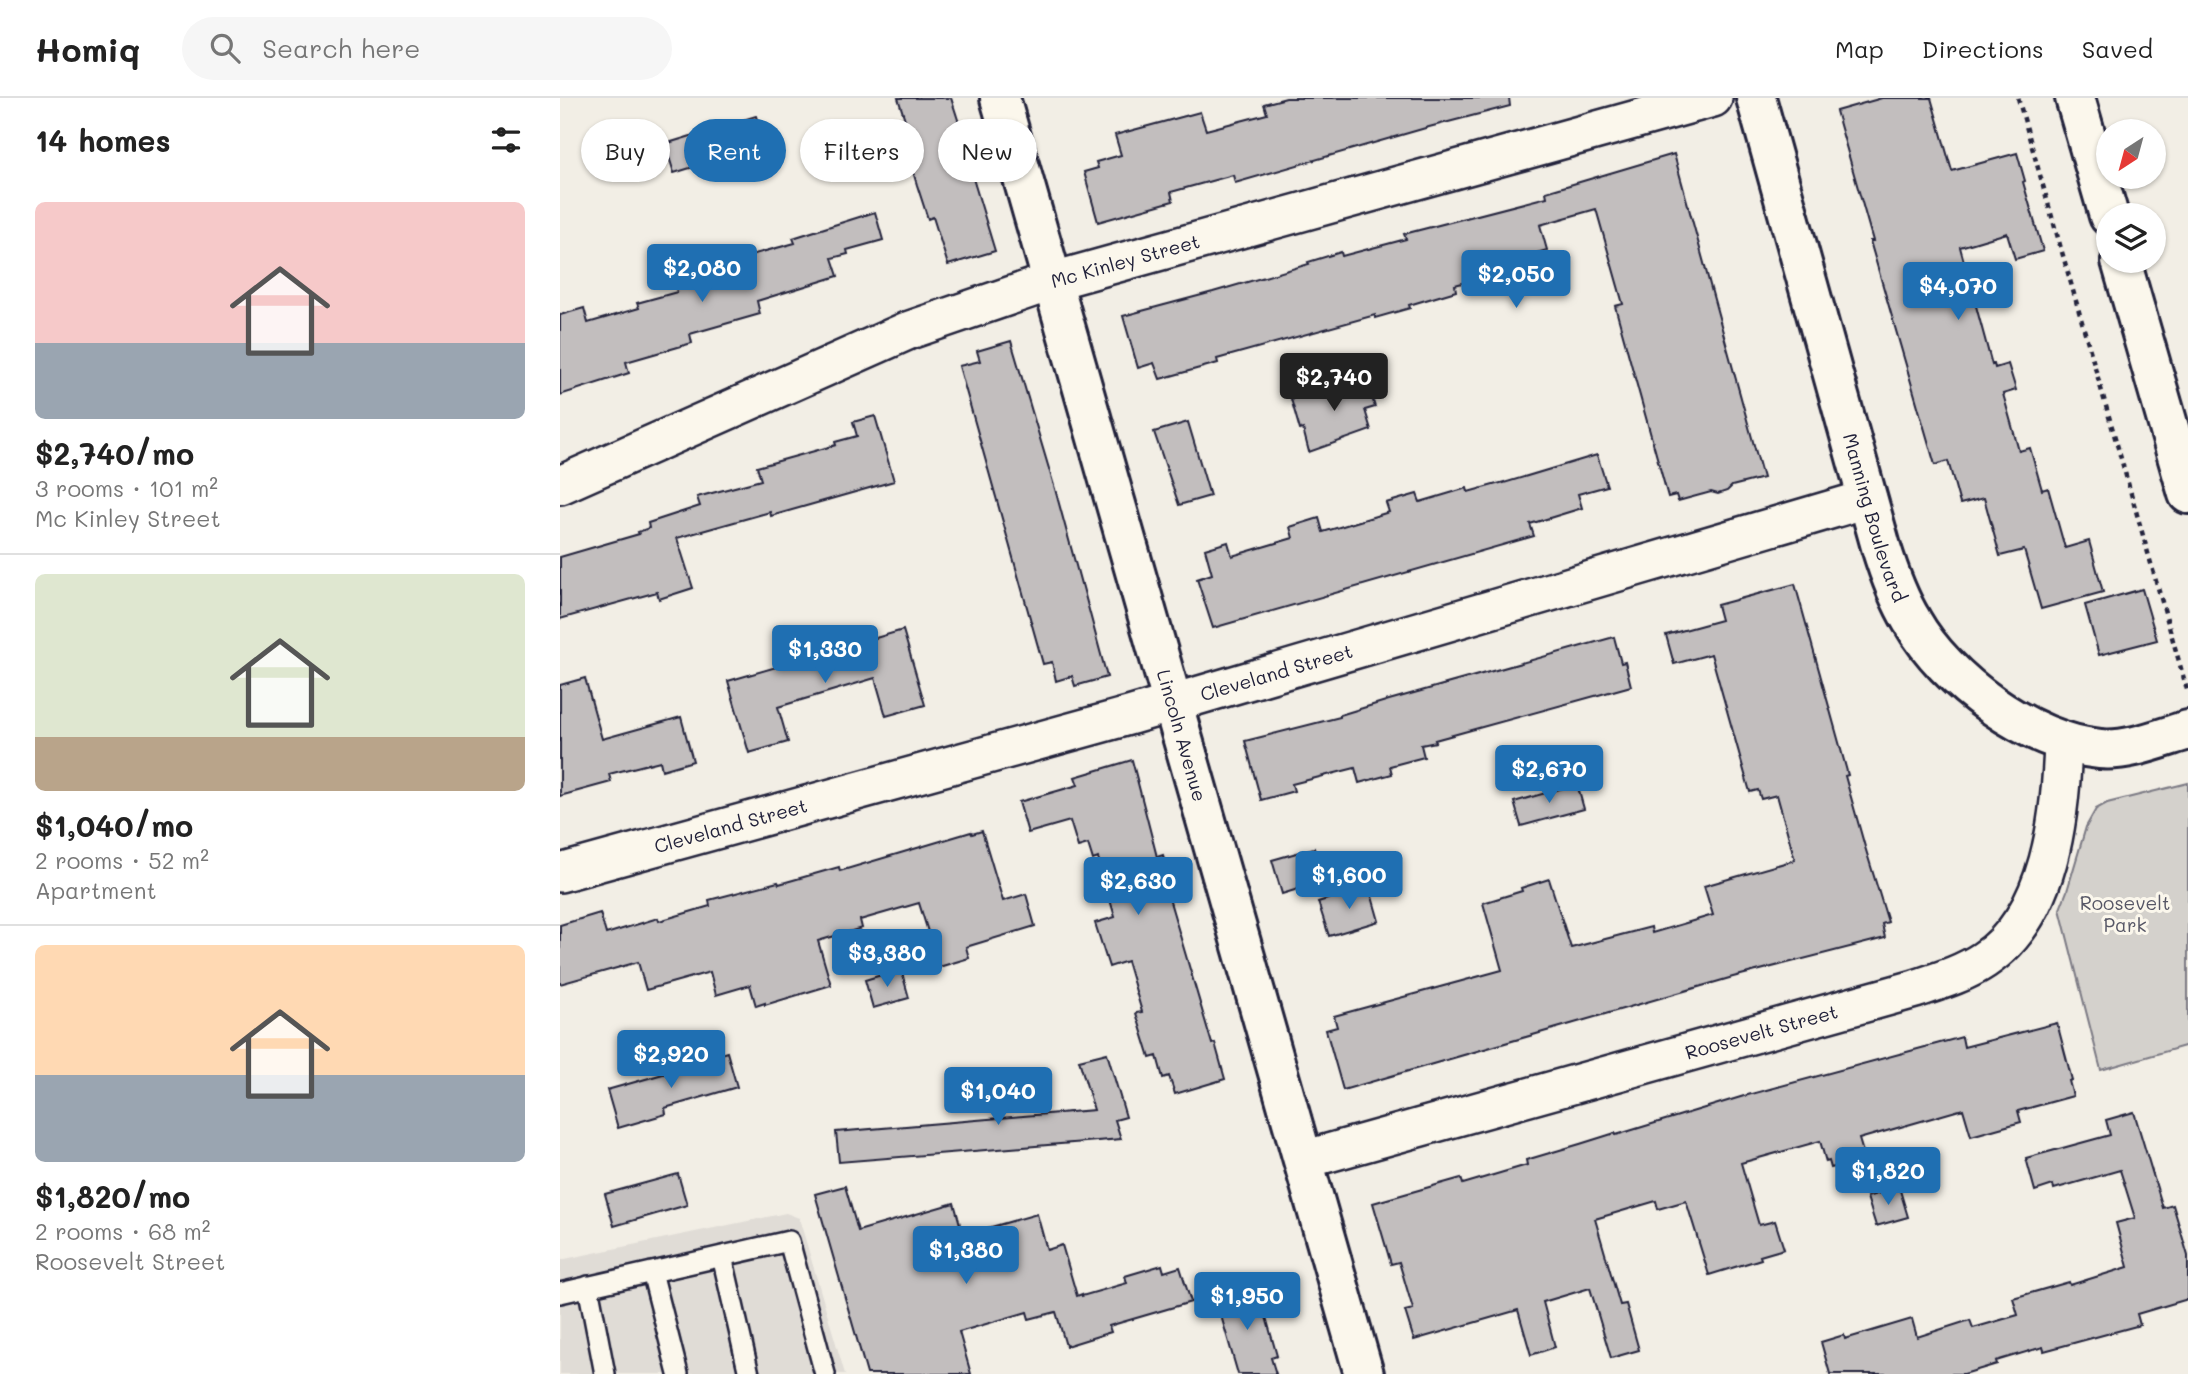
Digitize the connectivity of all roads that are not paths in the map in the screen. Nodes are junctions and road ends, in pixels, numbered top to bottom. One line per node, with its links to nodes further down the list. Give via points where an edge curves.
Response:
1 (1000, 98): 7 (street, Lincoln Avenue)
2 (1713, 98): 7 (street, Mc Kinley Street)
3 (1756, 98): 10 (street, Manning Boulevard)
4 (2075, 98): 5 (street)
5 (2105, 203)
6 (2125, 273): 9 (street)
7 (1053, 282): 8 (street, Mc Kinley Street, via 906,331); 11 (street, Lincoln Avenue)
8 (560, 485)
9 (2188, 494)
10 (1867, 499): 11 (street, Cleveland Street); 13 (street, Manning Boulevard, via 1900,598 1936,654 1995,707)
11 (1172, 703): 14 (street, Cleveland Street); 15 (street, Lincoln Avenue)
12 (2188, 730): 13 (street, Manning Boulevard, via 2110,749)
13 (2063, 741): 15 (street, Roosevelt Street, via 2062,784 2043,877 2015,930 1996,951 1972,967 1915,989)
14 (560, 873)
15 (1303, 1160): 24 (street, Lincoln Avenue)
16 (722, 1256): 17 (lane); 22 (lane); 23 (lane, via 789,1241)
17 (652, 1272): 18 (lane); 21 (lane)
18 (588, 1286): 19 (lane); 20 (lane)
19 (560, 1293)
20 (605, 1374)
21 (678, 1374)
22 (749, 1374)
23 (825, 1374)
24 (1364, 1374)

